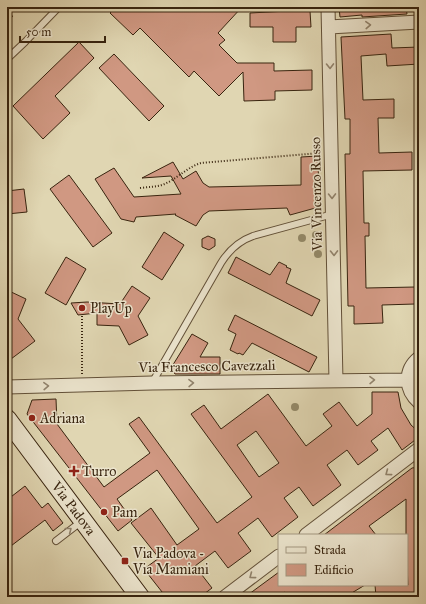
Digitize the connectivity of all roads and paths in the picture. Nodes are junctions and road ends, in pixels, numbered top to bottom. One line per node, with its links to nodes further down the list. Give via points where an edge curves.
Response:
1 (59, 7): 5 (lane)
2 (328, 7): 4 (street, Via Vincenzo Russo)
3 (419, 22): 4 (street, one-way to 3)
4 (329, 28): 6 (street, Via Vincenzo Russo, one-way to 6)
5 (7, 59)
6 (332, 152): 7 (path, via 207,162 196,165 162,185); 8 (street, Via Vincenzo Russo, one-way to 8)
7 (140, 188)
8 (333, 214): 13 (street, Via Vincenzo Russo, one-way to 13); 14 (lane, via 253,236 233,247 221,263)
9 (82, 315): 11 (path)
10 (419, 358): 12 (street, via 412,366)
11 (82, 378)
12 (408, 380): 13 (street, Via Francesco Cavezzali, one-way to 12); 16 (street, via 408,386)
13 (336, 381): 14 (street, Via Francesco Cavezzali, one-way to 13)
14 (152, 383): 15 (street, Via Francesco Cavezzali, one-way to 14)
15 (7, 387)
16 (419, 402)
17 (7, 419): 19 (street, Via Padova)
18 (419, 449): 20 (street, one-way to 20)
19 (83, 520): 21 (lane, one-way to 19); 23 (street, Via Padova)
20 (307, 534)
21 (56, 541)
22 (278, 557): 24 (street, one-way to 24)
23 (140, 597)
24 (225, 597)

